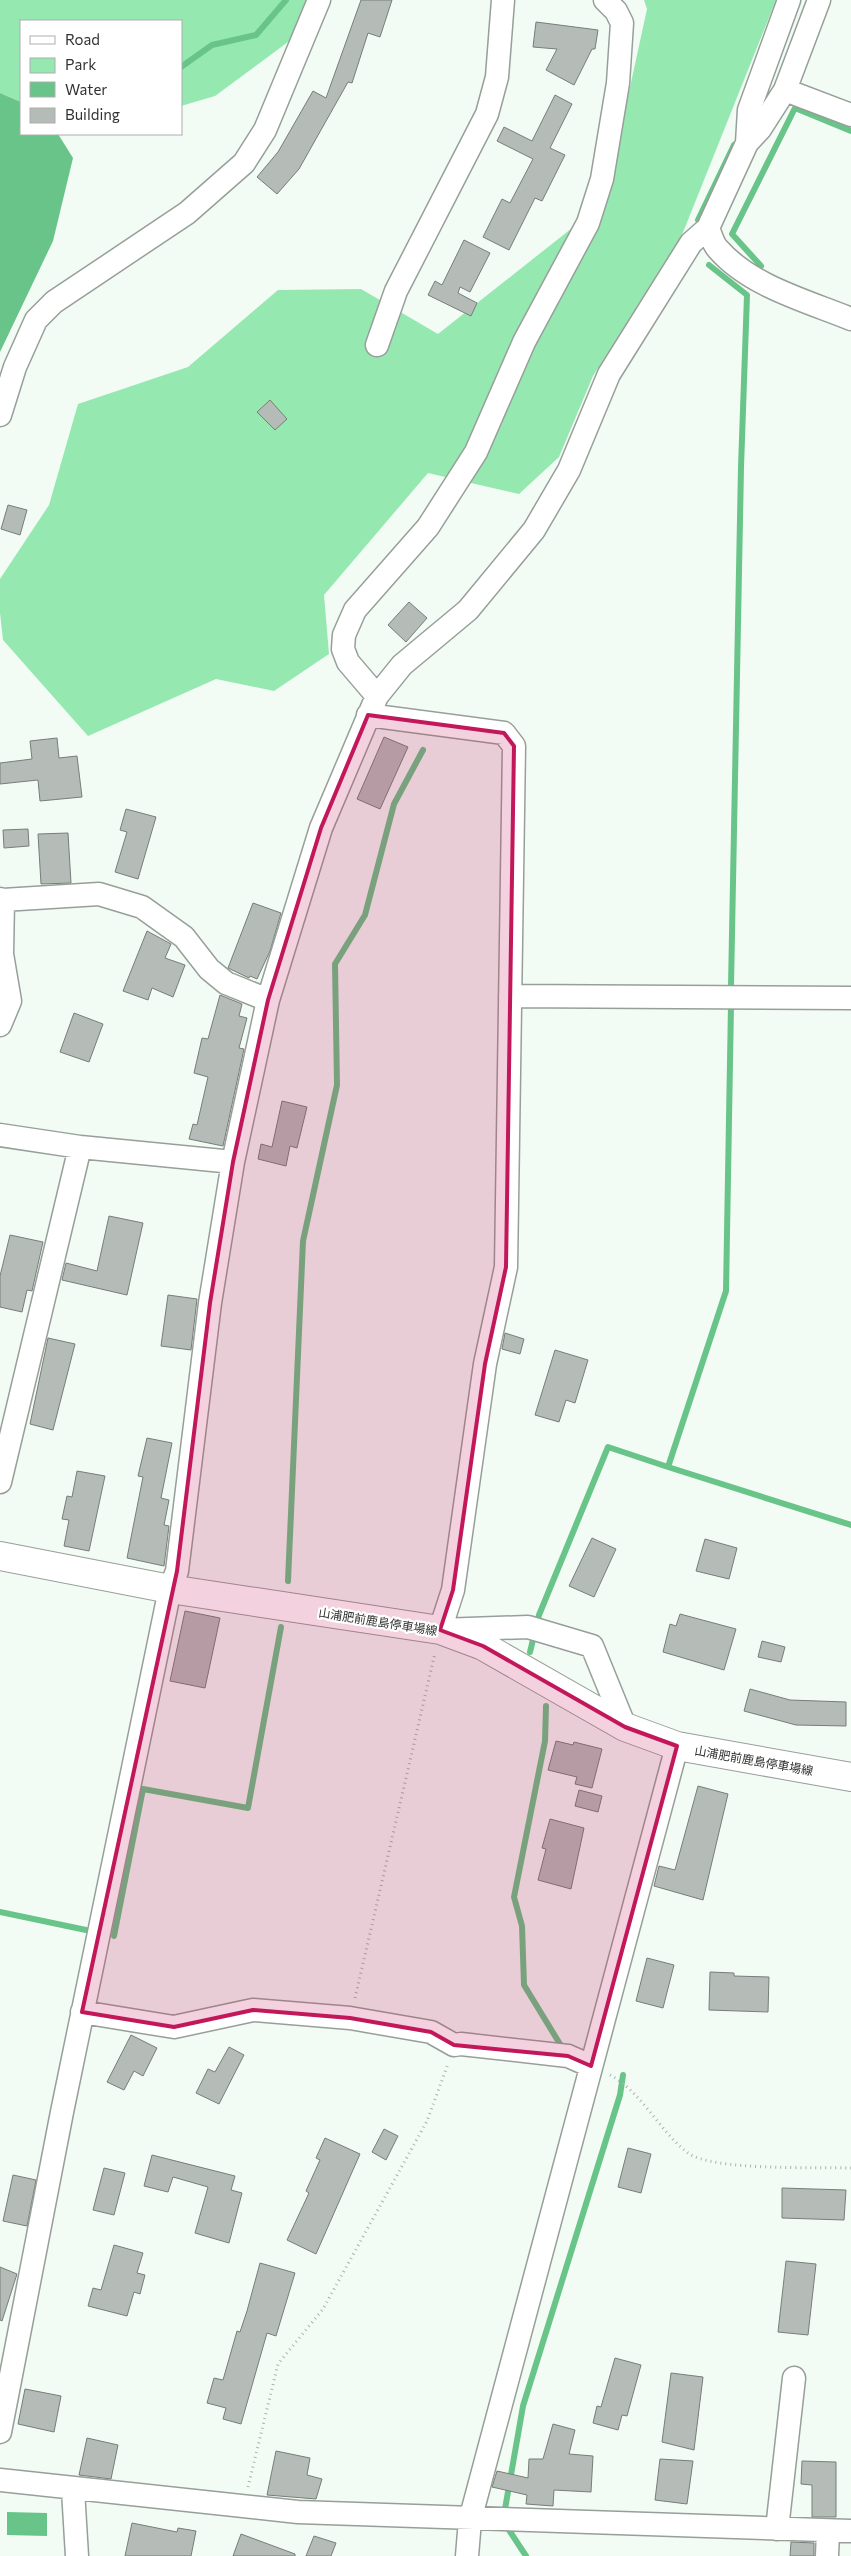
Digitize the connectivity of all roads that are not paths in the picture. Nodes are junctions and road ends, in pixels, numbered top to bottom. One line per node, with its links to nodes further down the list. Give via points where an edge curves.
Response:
1 (319, 0): 12 (street, via 265,130 244,163 187,213 54,302 36,320 15,367)
2 (503, 0): 11 (street, via 496,78 487,114 396,292)
3 (605, 0): 13 (street, via 622,23 618,84 602,179 588,223 524,342 476,452 428,527 356,610 344,635 343,649 348,662)
4 (788, 0): 8 (street, via 749,110)
5 (819, 0): 6 (street)
6 (785, 90): 7 (street); 8 (street)
7 (851, 115)
8 (747, 143): 9 (street)
9 (708, 228): 10 (street, via 716,248 758,280); 13 (street, via 691,243 609,374 568,470 534,530 468,610 402,665)
10 (851, 319)
11 (376, 345)
12 (0, 416)
13 (373, 706): 15 (street, via 504,733 514,746); 17 (street, via 321,828)
14 (2, 900): 17 (street, via 99,894 142,907 184,937 209,969 226,983); 18 (street, via 2,954 10,1001)
15 (510, 996): 16 (street); 25 (street, via 506,1266 485,1364 453,1590)
16 (851, 998)
17 (268, 1000): 21 (street)
18 (0, 1025)
19 (0, 1135): 20 (street)
20 (80, 1148): 21 (street); 22 (street)
21 (233, 1162): 24 (street, via 210,1303 177,1572)
22 (0, 1482)
23 (0, 1556): 24 (main road, 山浦肥前鹿島停車場線)
24 (170, 1589): 25 (main road, 山浦肥前鹿島停車場線); 29 (street)
25 (440, 1630): 26 (main road, 山浦肥前鹿島停車場線, via 483,1646); 26 (street, via 535,1628 592,1646)
26 (625, 1727): 27 (main road, 山浦肥前鹿島停車場線)
27 (677, 1746): 28 (main road, 山浦肥前鹿島停車場線); 30 (street)
28 (851, 1777)
29 (82, 2012): 30 (street, via 174,2027 253,2010 350,2018 431,2032 454,2045 568,2056); 32 (street)
30 (592, 2066): 35 (street)
31 (794, 2378): 36 (street)
32 (0, 2432)
33 (0, 2480): 34 (street)
34 (73, 2490): 35 (street, via 298,2512); 39 (street)
35 (470, 2520): 36 (street); 40 (street)
36 (776, 2529): 37 (street)
37 (828, 2531): 38 (street); 41 (street)
38 (851, 2531)
39 (77, 2556)
40 (467, 2556)
41 (827, 2556)

